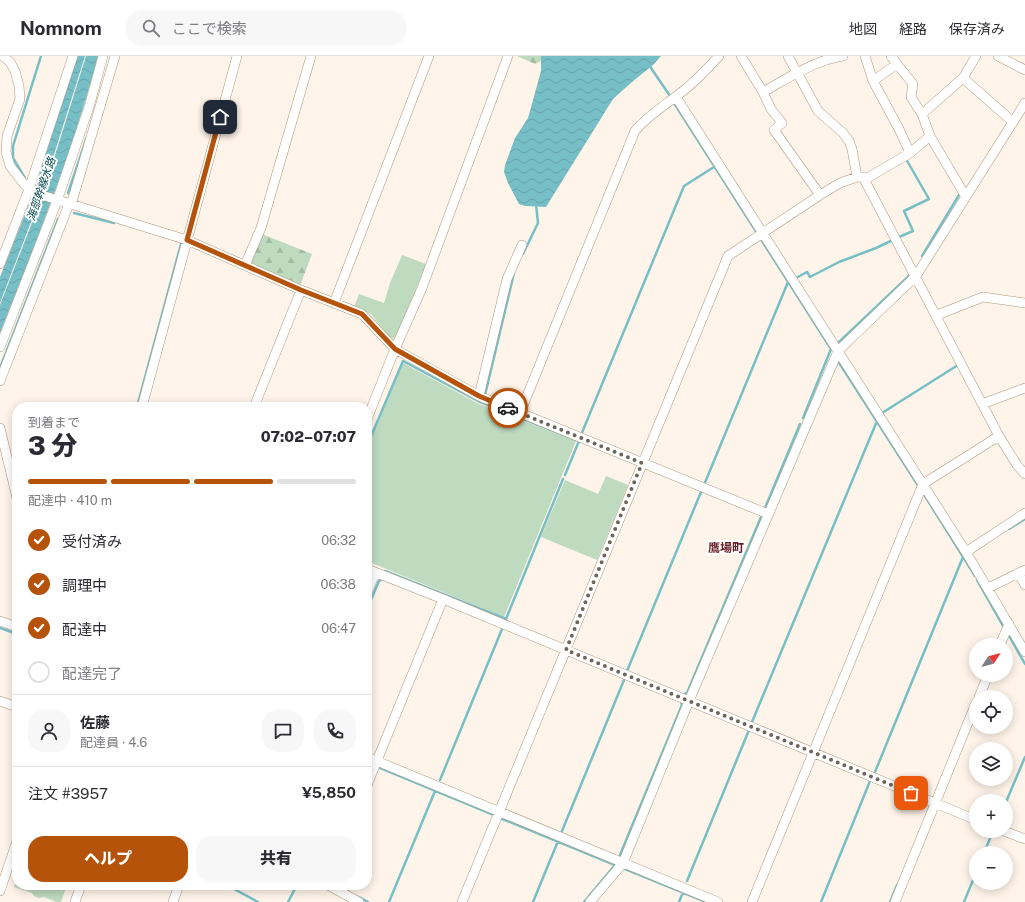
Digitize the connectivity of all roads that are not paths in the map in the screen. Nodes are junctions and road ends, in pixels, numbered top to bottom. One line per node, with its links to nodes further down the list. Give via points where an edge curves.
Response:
1 (3, 56): 27 (street, via 15,71 20,99)
2 (73, 56): 32 (street)
3 (103, 56): 35 (street, via 89,107)
4 (114, 56): 36 (street)
5 (236, 56): 38 (street)
6 (311, 56): 41 (street, via 261,228)
7 (429, 56): 44 (street)
8 (508, 56): 48 (street, via 422,288)
9 (720, 56): 23 (street)
10 (741, 56): 22 (street)
11 (788, 56): 19 (street)
12 (843, 56): 19 (street, via 831,58)
13 (865, 56): 21 (street)
14 (891, 56): 17 (street)
15 (976, 56): 20 (street)
16 (998, 56): 18 (street)
17 (897, 64): 21 (street); 25 (street, via 913,84 911,97)
18 (1025, 70)
19 (797, 73): 22 (street); 31 (street, via 818,111 849,141)
20 (963, 78): 25 (street); 26 (street)
21 (873, 81): 30 (street)
22 (763, 92): 33 (street, via 771,109 782,123 774,130)
23 (676, 97): 37 (street); 57 (street, via 635,131)
24 (1025, 103): 26 (street)
25 (922, 114): 28 (street)
26 (1012, 122): 34 (street)
27 (7, 136): 29 (street); 32 (street, via 6,152 10,166)
28 (930, 136): 30 (street); 34 (street)
29 (0, 144)
30 (910, 153): 31 (street, via 869,177)
31 (860, 177): 33 (street, via 840,183); 42 (street)
32 (31, 191): 35 (street); 40 (street)
33 (820, 195): 37 (street)
34 (966, 197): 42 (street)
35 (55, 200): 36 (street); 47 (street)
36 (70, 204): 38 (street); 50 (street)
37 (763, 233): 49 (street); 60 (street, via 728,256)
38 (187, 240): 41 (street); 53 (street)
39 (522, 245): 52 (street, via 507,279)
40 (0, 264)
41 (244, 265): 43 (street)
42 (916, 276): 46 (street); 49 (street)
43 (301, 290): 44 (street); 54 (street)
44 (334, 303): 48 (street, via 362,314)
45 (1025, 303): 46 (street, via 983,296)
46 (937, 315): 55 (street)
47 (0, 347)
48 (395, 349): 52 (street); 56 (street)
49 (838, 351): 63 (street); 64 (street)
50 (0, 381)
51 (1025, 388): 55 (street)
52 (479, 396): 57 (street)
53 (143, 402)
54 (256, 402)
55 (982, 404): 59 (street)
56 (372, 406)
57 (520, 413): 60 (street)
58 (0, 428): 62 (street)
59 (999, 436): 61 (street); 63 (street)
60 (642, 463): 64 (street); 76 (street)
61 (1025, 474)
62 (12, 477)
63 (923, 484): 66 (street); 82 (street)
64 (768, 514): 79 (street)
65 (1025, 514): 66 (street)
66 (966, 552): 70 (street)
67 (372, 571): 71 (street)
68 (1021, 572): 69 (street); 70 (street)
69 (1025, 585)
70 (988, 588): 73 (street)
71 (443, 599): 76 (street); 84 (street)
72 (0, 621): 74 (street)
73 (1009, 624): 75 (street); 77 (street)
74 (12, 625)
75 (1003, 638)
76 (566, 650): 79 (street); 87 (street)
77 (1025, 652)
78 (0, 701): 80 (street)
79 (689, 701): 82 (street); 92 (street)
80 (12, 705)
81 (969, 720): 86 (street)
82 (813, 752): 86 (street); 103 (street)
83 (372, 759): 84 (street)
84 (377, 761): 85 (street); 87 (street)
85 (372, 773)
86 (935, 803): 88 (street); 104 (street)
87 (499, 812): 92 (street); 100 (street)
88 (969, 817)
89 (1013, 835): 90 (street)
90 (1025, 840)
91 (12, 856): 96 (street)
92 (623, 863): 101 (street); 102 (street)
93 (79, 890): 97 (street)
94 (177, 890): 98 (street)
95 (337, 890): 99 (street)
96 (0, 891)
97 (75, 902)
98 (172, 902)
99 (358, 902)
100 (462, 902)
101 (590, 902)
102 (718, 902)
103 (752, 902)
104 (894, 902)

